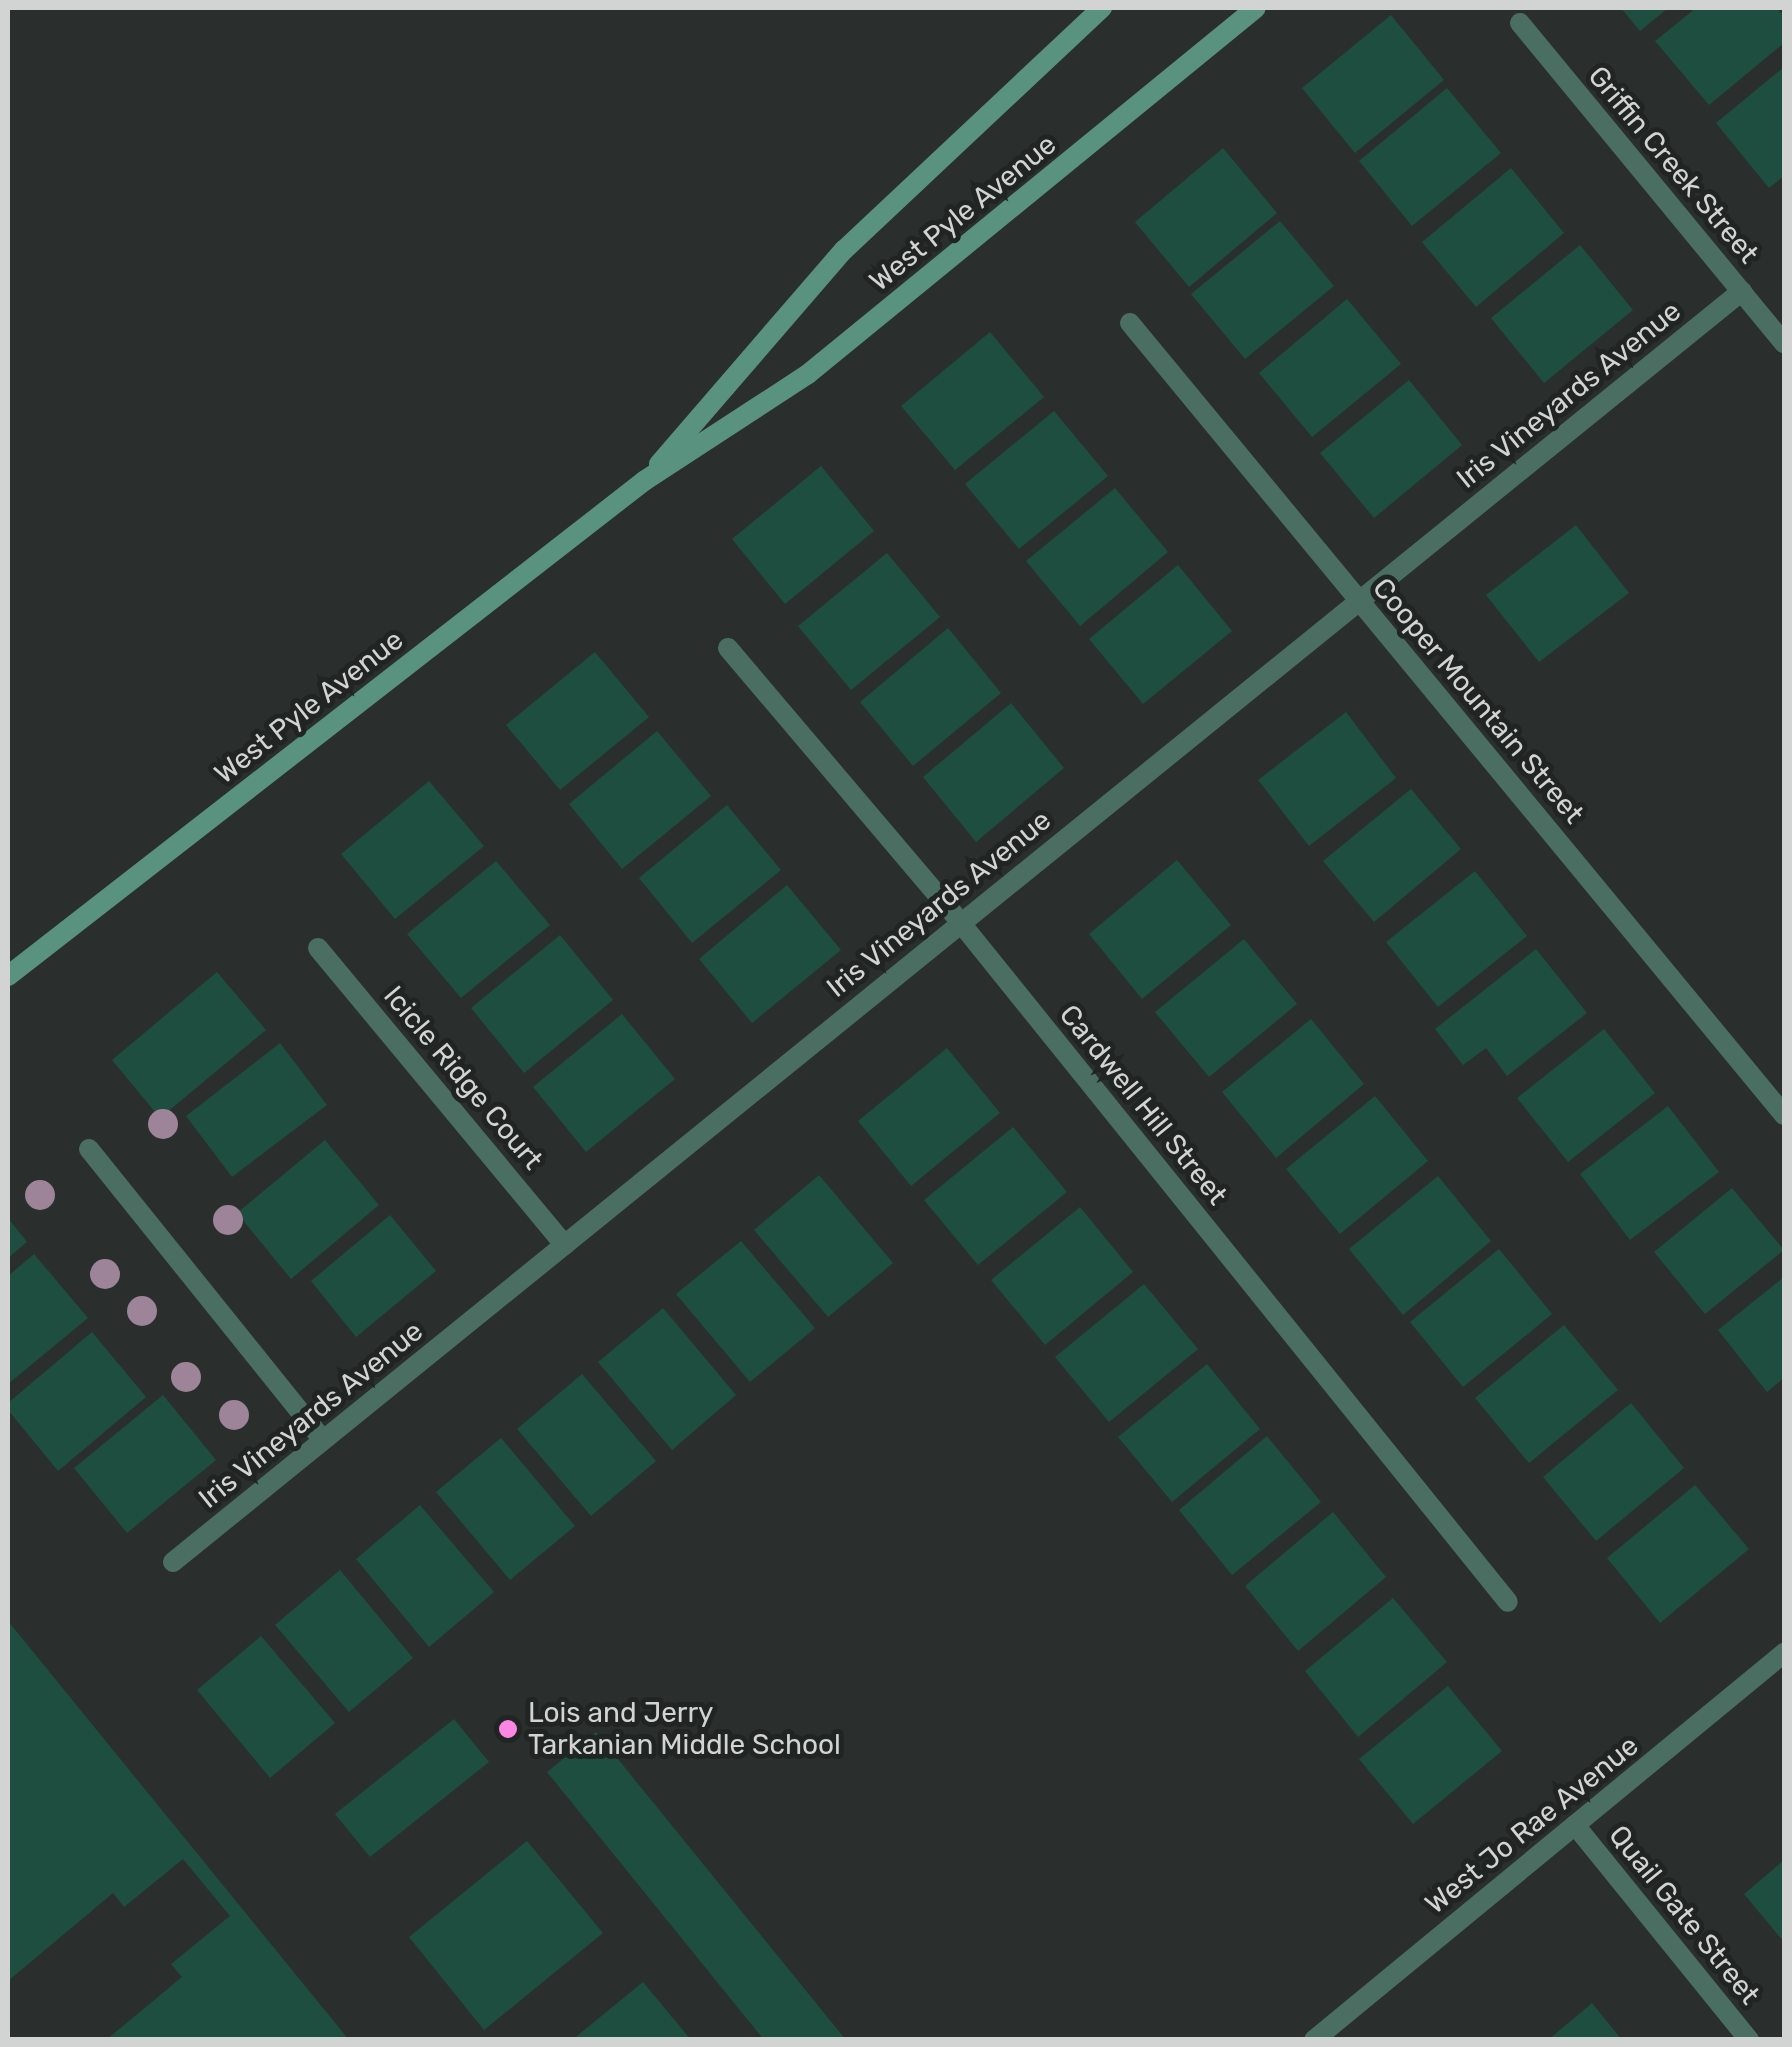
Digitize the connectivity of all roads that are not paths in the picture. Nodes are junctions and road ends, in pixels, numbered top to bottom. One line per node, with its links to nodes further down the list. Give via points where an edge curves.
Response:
1 (1102, 8): 7 (street, West Pyle Avenue, via 844,250)
2 (1256, 8): 7 (street, West Pyle Avenue, via 808,374)
3 (1520, 22): 4 (street, Griffin Creek Street)
4 (1742, 291): 6 (street, Griffin Creek Street); 8 (street, Iris Vineyards Avenue)
5 (1130, 323): 8 (street, Cooper Mountain Street)
6 (1784, 343)
7 (644, 481): 12 (street, West Pyle Avenue)
8 (1358, 600): 10 (street, Iris Vineyards Avenue); 13 (street, Cooper Mountain Street)
9 (728, 648): 10 (street, Cardwell Hill Street)
10 (960, 922): 15 (street, Iris Vineyards Avenue); 18 (street, Cardwell Hill Street)
11 (318, 948): 15 (street, Icicle Ridge Court)
12 (8, 976)
13 (1784, 1115)
14 (89, 1149): 16 (street)
15 (565, 1244): 16 (street, Iris Vineyards Avenue)
16 (323, 1440): 17 (street, Iris Vineyards Avenue)
17 (173, 1562)
18 (1508, 1602)
19 (1784, 1653): 20 (street, West Jo Rae Avenue)
20 (1575, 1825): 21 (street, West Jo Rae Avenue); 22 (street, Quail Gate Street)
21 (1314, 2040)
22 (1749, 2040)

